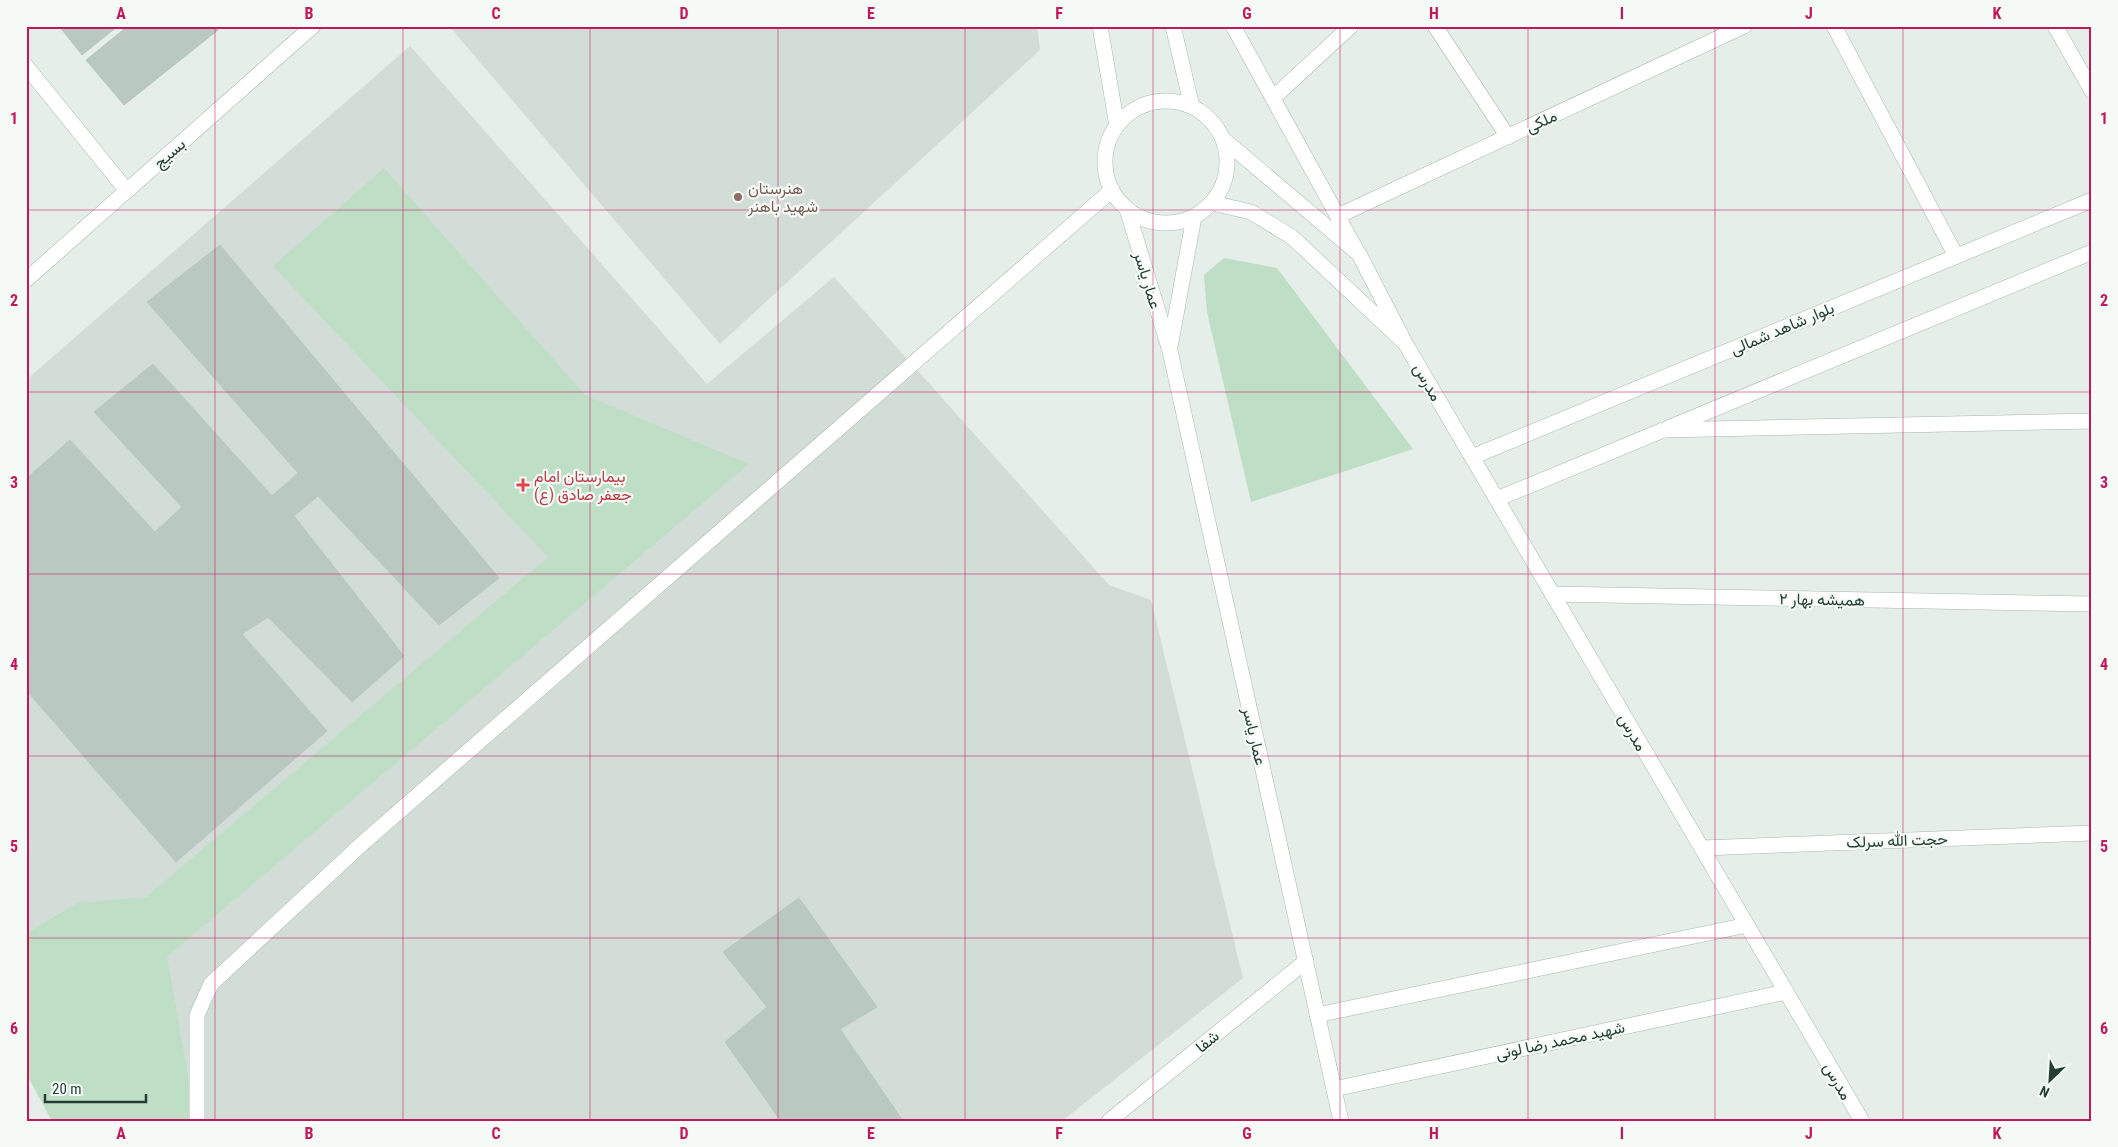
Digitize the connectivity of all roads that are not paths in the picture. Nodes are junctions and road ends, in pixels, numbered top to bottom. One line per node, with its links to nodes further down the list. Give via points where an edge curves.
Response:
1 (313, 26): 19 (street, بسیج)
2 (1100, 26): 15 (street)
3 (1173, 26): 14 (street)
4 (1233, 26): 13 (street)
5 (1351, 26): 13 (street)
6 (1434, 26): 16 (street)
7 (1744, 26): 16 (street, ملکی)
8 (1834, 26): 27 (street)
9 (2055, 26): 11 (street)
10 (26, 66): 19 (street)
11 (2086, 67): 12 (street)
12 (2092, 91)
13 (1273, 98): 23 (street)
14 (1192, 107): 15 (street, via 1172,102 1151,103 1132,112); 17 (street, via 1210,120)
15 (1117, 126): 18 (street, via 1105,157 1106,174)
16 (1508, 137): 23 (street, ملکی)
17 (1223, 139): 21 (street, via 1227,169 1224,184); 26 (street, مدرس)
18 (1112, 190): 22 (street); 44 (street, via 364,842 211,984 197,1015)
19 (127, 191): 28 (street, بسیج)
20 (2092, 200): 27 (street, بلوار شاهد شمالی)
21 (1212, 204): 24 (street); 29 (street, مدرس, via 1251,212 1292,237)
22 (1127, 209): 24 (street, via 1148,221 1173,223); 30 (street, عمار یاسر)
23 (1338, 216): 26 (street)
24 (1194, 217): 30 (street, عمار یاسر)
25 (2092, 252): 32 (street)
26 (1359, 254): 29 (street, مدرس)
27 (1956, 256): 33 (street, بلوار شاهد شمالی)
28 (26, 280)
29 (1405, 342): 33 (street, مدرس)
30 (1170, 351): 40 (street, عمار یاسر)
31 (2092, 421): 32 (street)
32 (1663, 430): 34 (street)
33 (1472, 457): 34 (street, مدرس)
34 (1497, 499): 35 (street, مدرس)
35 (1552, 594): 36 (street, همیشه بهار ۲); 38 (street, مدرس)
36 (2092, 604)
37 (2092, 833): 38 (street, حجت الله سرلک)
38 (1702, 848): 39 (street, مدرس)
39 (1747, 925): 41 (street, مدرس); 42 (street)
40 (1306, 961): 42 (street, عمار یاسر); 45 (street, شفا)
41 (1786, 992): 43 (street, شهید محمد رضا لونی); 47 (street, مدرس)
42 (1318, 1015): 43 (street, عمار یاسر)
43 (1334, 1089): 46 (street, عمار یاسر)
44 (197, 1121)
45 (1109, 1121)
46 (1341, 1121)
47 (1862, 1121)

